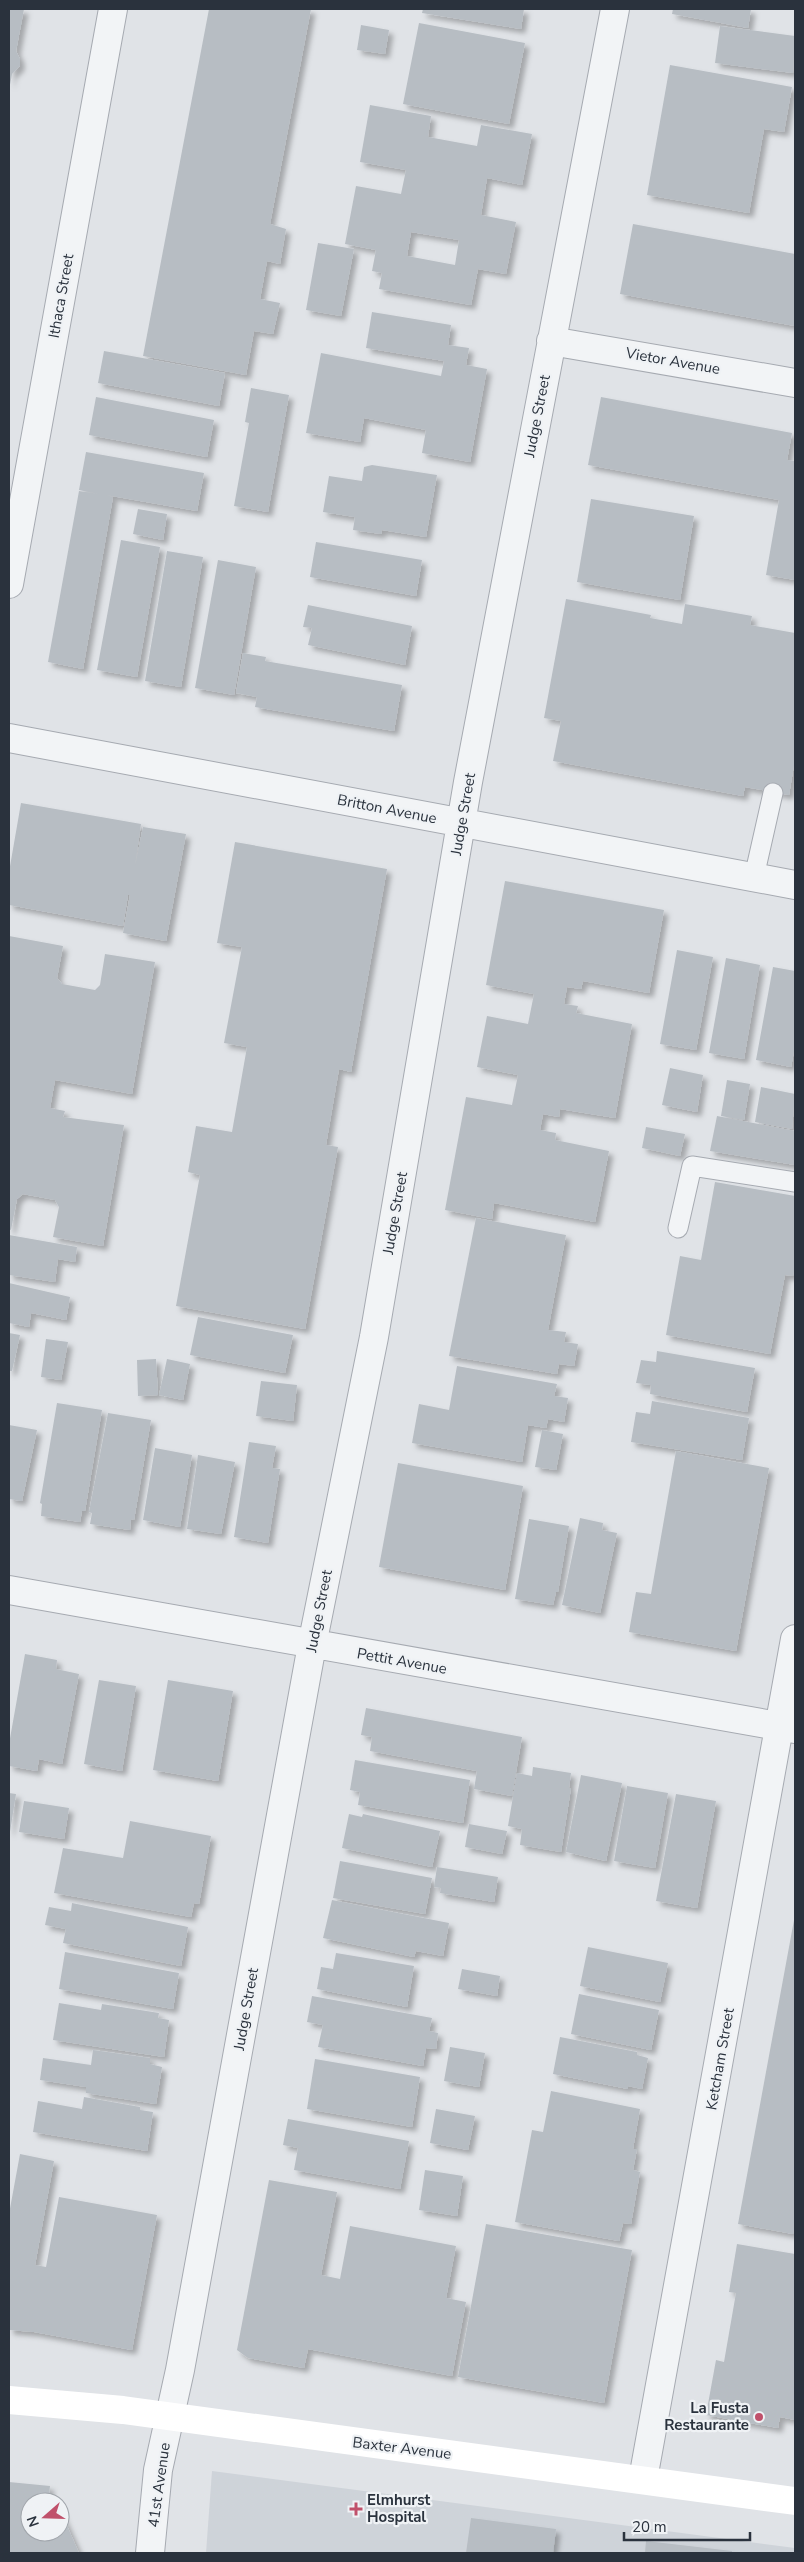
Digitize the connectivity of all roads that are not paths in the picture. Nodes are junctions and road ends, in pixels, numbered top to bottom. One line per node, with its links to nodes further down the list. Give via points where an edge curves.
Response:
1 (112, 9): 5 (street, Ithaca Street)
2 (615, 9): 3 (street, Judge Street)
3 (551, 341): 4 (street, Vietor Avenue); 8 (street, Judge Street)
4 (795, 383)
5 (9, 584)
6 (9, 738): 8 (street, Britton Avenue)
7 (773, 792): 9 (lane)
8 (461, 823): 9 (street, Britton Avenue); 15 (street, Judge Street, via 374,1336)
9 (754, 877): 10 (street, Britton Avenue)
10 (795, 885)
11 (795, 1182): 12 (lane, via 692,1166)
12 (678, 1228)
13 (9, 1590): 15 (street, Pettit Avenue)
14 (795, 1640): 16 (street, Ketcham Street)
15 (312, 1645): 16 (street, Pettit Avenue); 18 (street, Judge Street)
16 (788, 1728): 19 (street, Ketcham Street)
17 (9, 2400): 18 (street, Baxter Avenue)
18 (170, 2416): 19 (street, Baxter Avenue); 21 (street, 41st Avenue, via 158,2470)
19 (643, 2479): 20 (street, Baxter Avenue)
20 (795, 2501)
21 (150, 2553)

